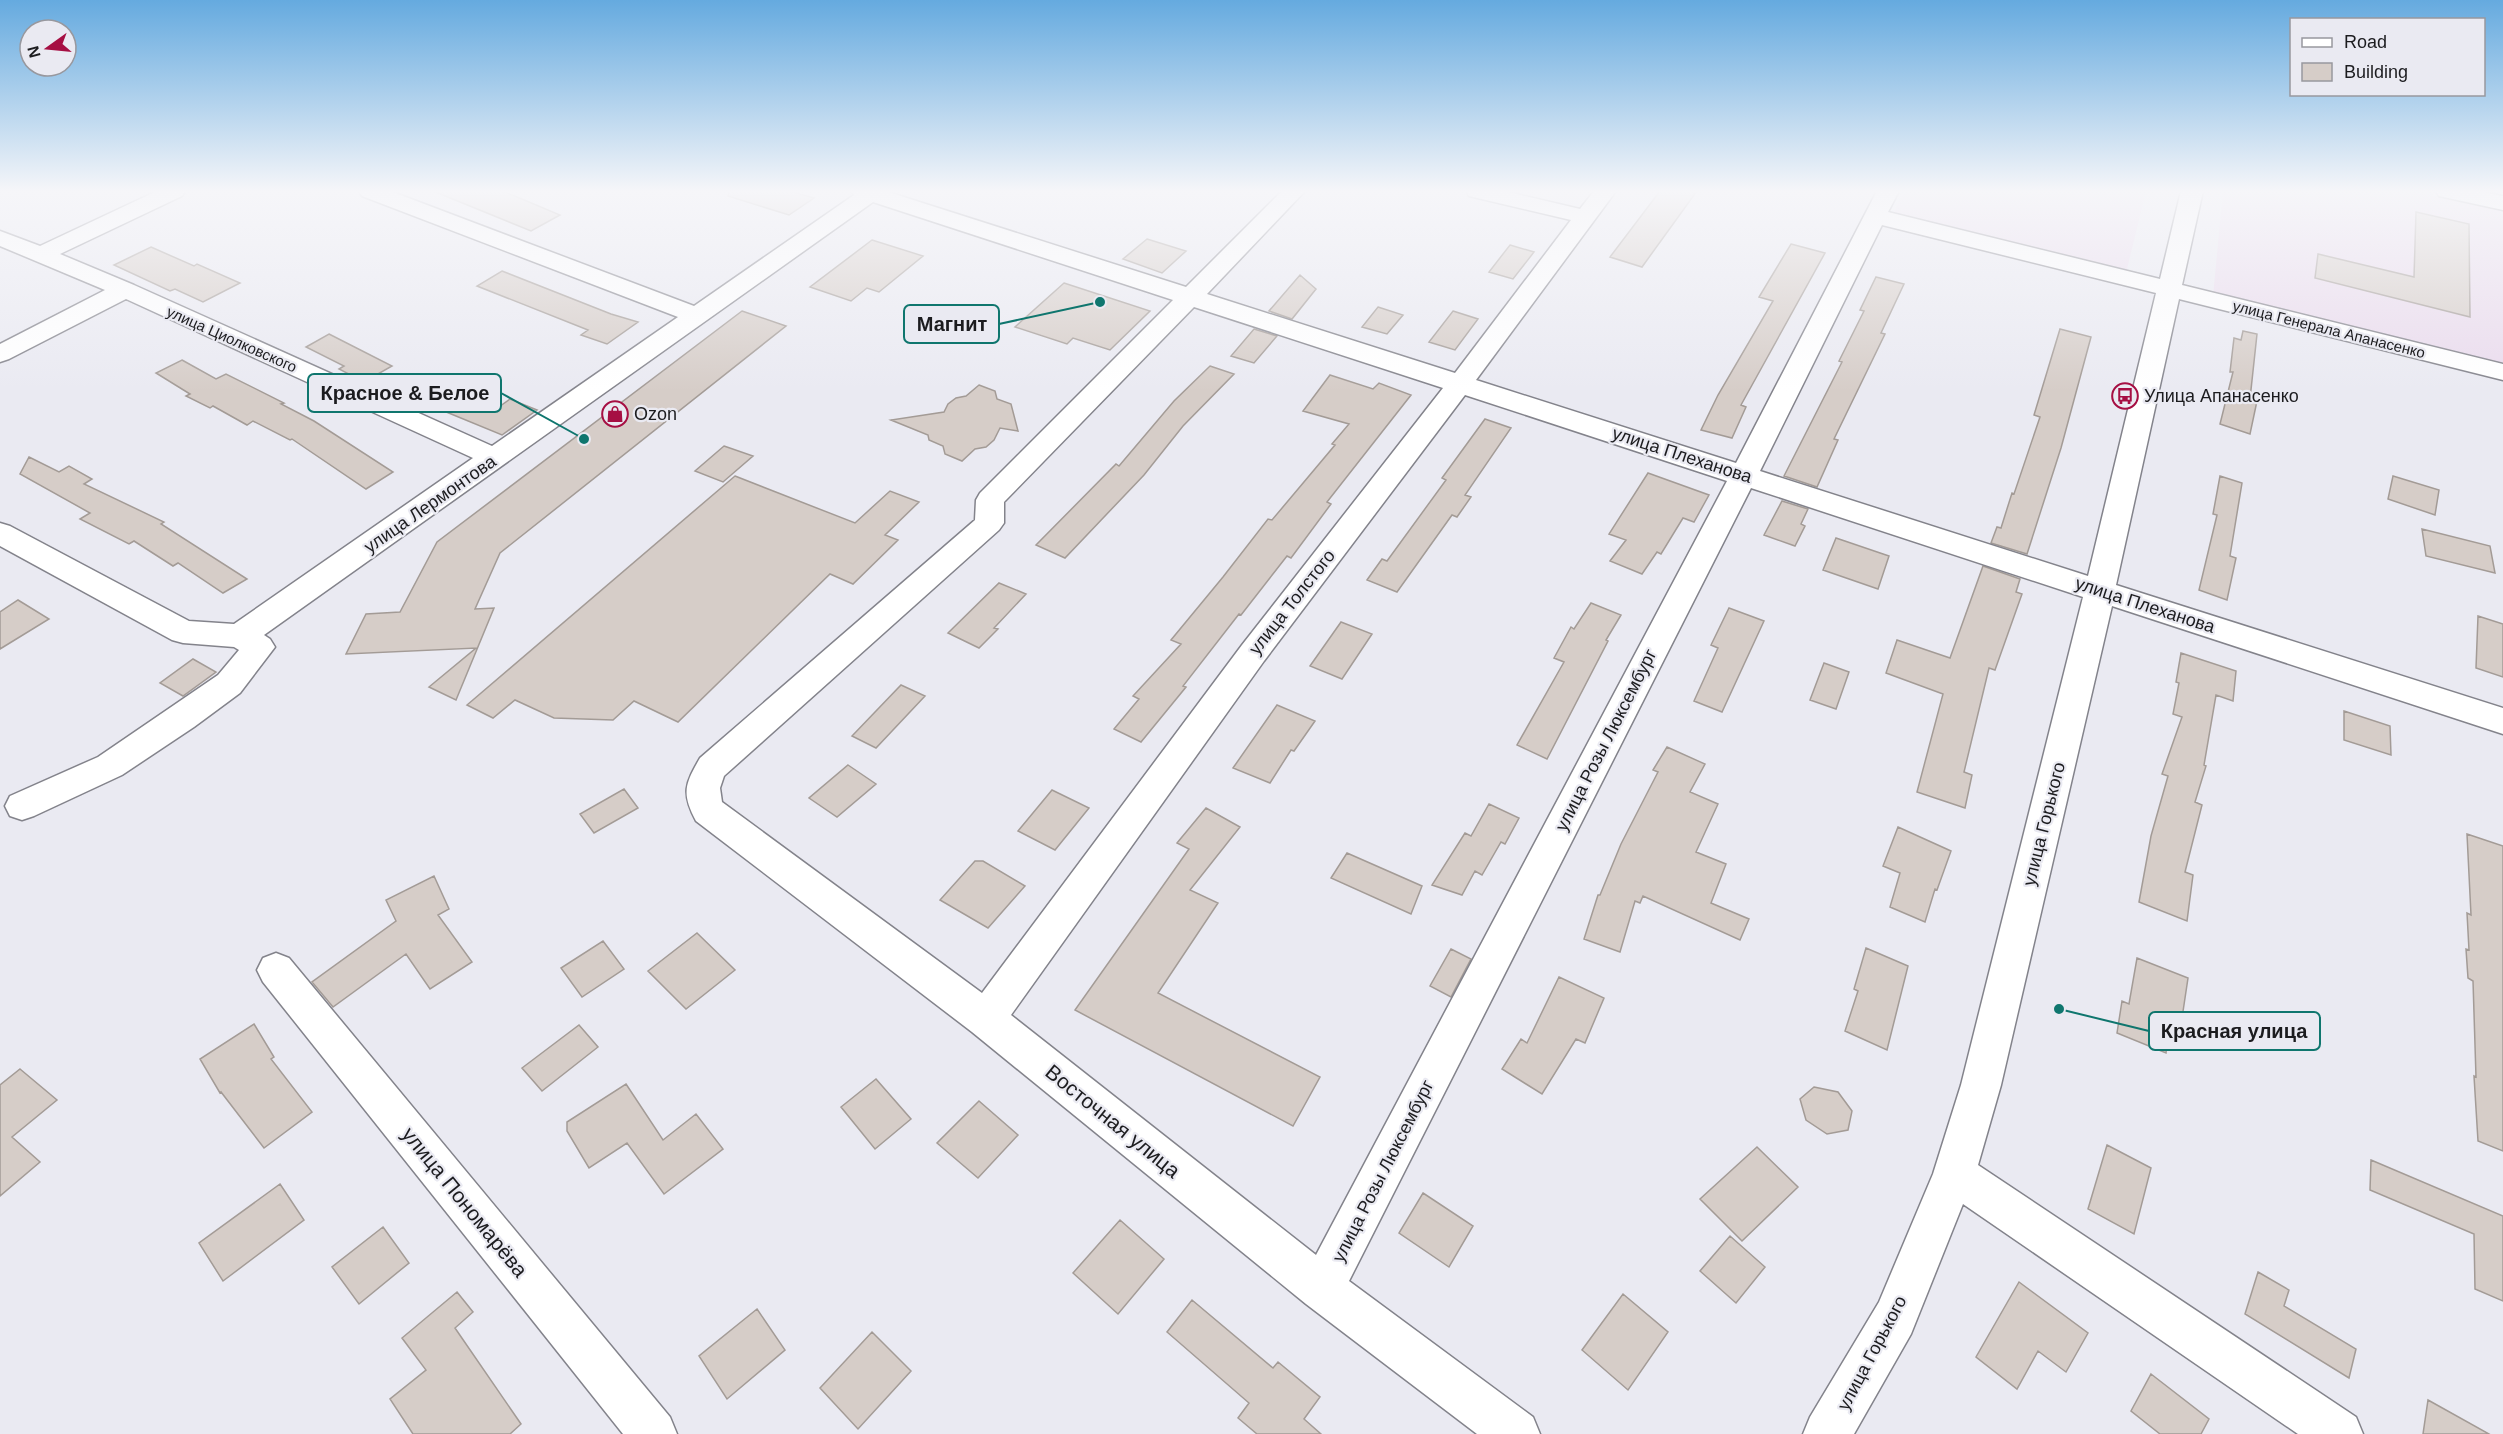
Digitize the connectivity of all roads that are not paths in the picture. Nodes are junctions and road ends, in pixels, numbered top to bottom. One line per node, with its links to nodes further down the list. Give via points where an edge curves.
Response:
1 (51, 258): 11 (street, улица Циолковского)
2 (546, 258): 13 (street)
3 (776, 258): 13 (street, улица Лермонтова)
4 (1071, 258): 12 (street, улица Плеханова)
5 (1226, 258): 12 (street)
6 (1554, 258): 16 (street, улица Толстого)
7 (1854, 258): 18 (street, улица Розы Люксембург)
8 (2064, 258): 10 (street, улица Генерала Апанасенко)
9 (2176, 258): 10 (street, улица Горького)
10 (2169, 289): 15 (street, улица Генерала Апанасенко); 20 (street, улица Горького)
11 (125, 290): 14 (street); 17 (street, улица Циолковского)
12 (1188, 296): 16 (street, улица Плеханова); 25 (street, Восточная улица, via 990,500 989,523 712,767 703,783 702,797 708,811)
13 (696, 315): 17 (street, улица Лермонтова)
14 (0, 354)
15 (2503, 372)
16 (1460, 384): 18 (street, улица Плеханова); 25 (street, улица Толстого, via 1252,653)
17 (496, 458): 21 (street, улица Лермонтова)
18 (1744, 475): 20 (street, улица Плеханова); 27 (street, улица Розы Люксембург)
19 (0, 533): 21 (street, via 183,632)
20 (2100, 590): 22 (street, улица Плеханова); 26 (street, улица Горького, via 1981,1085)
21 (240, 636): 23 (street, via 259,647 229,684 110,766)
22 (2503, 721)
23 (22, 806)
24 (276, 970): 28 (street, улица Пономарёва)
25 (986, 1019): 27 (street, Восточная улица)
26 (1954, 1174): 30 (street, улица Горького, via 1895,1318); 31 (street)
27 (1322, 1288): 29 (street, Восточная улица)
28 (653, 1434)
29 (1516, 1434)
30 (1827, 1434)
31 (2339, 1434)

